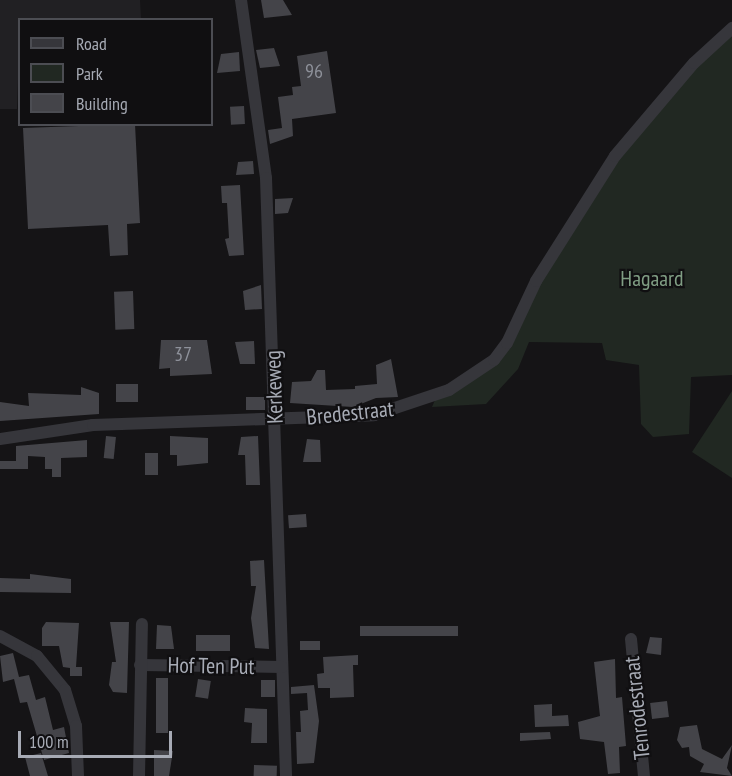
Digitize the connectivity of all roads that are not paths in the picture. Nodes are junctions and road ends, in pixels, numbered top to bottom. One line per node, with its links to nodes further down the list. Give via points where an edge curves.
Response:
1 (241, 0): 3 (street, Kerkeweg, via 266,178)
2 (732, 28): 3 (street, Bredestraat, via 694,63 615,156 536,281 507,343 494,360 449,390 395,411)
3 (275, 419): 4 (street, Bredestraat, via 93,425); 9 (street, Kerkeweg)
4 (0, 439)
5 (142, 624): 8 (street, Hof Ten Put)
6 (0, 636): 10 (street, via 37,656 65,690 76,726)
7 (631, 639): 13 (street, Tenrodestraat)
8 (140, 665): 9 (street, Hof Ten Put); 11 (street, Hof Ten Put)
9 (282, 667): 12 (street, Kerkeweg)
10 (78, 776)
11 (139, 776)
12 (286, 776)
13 (644, 776)

